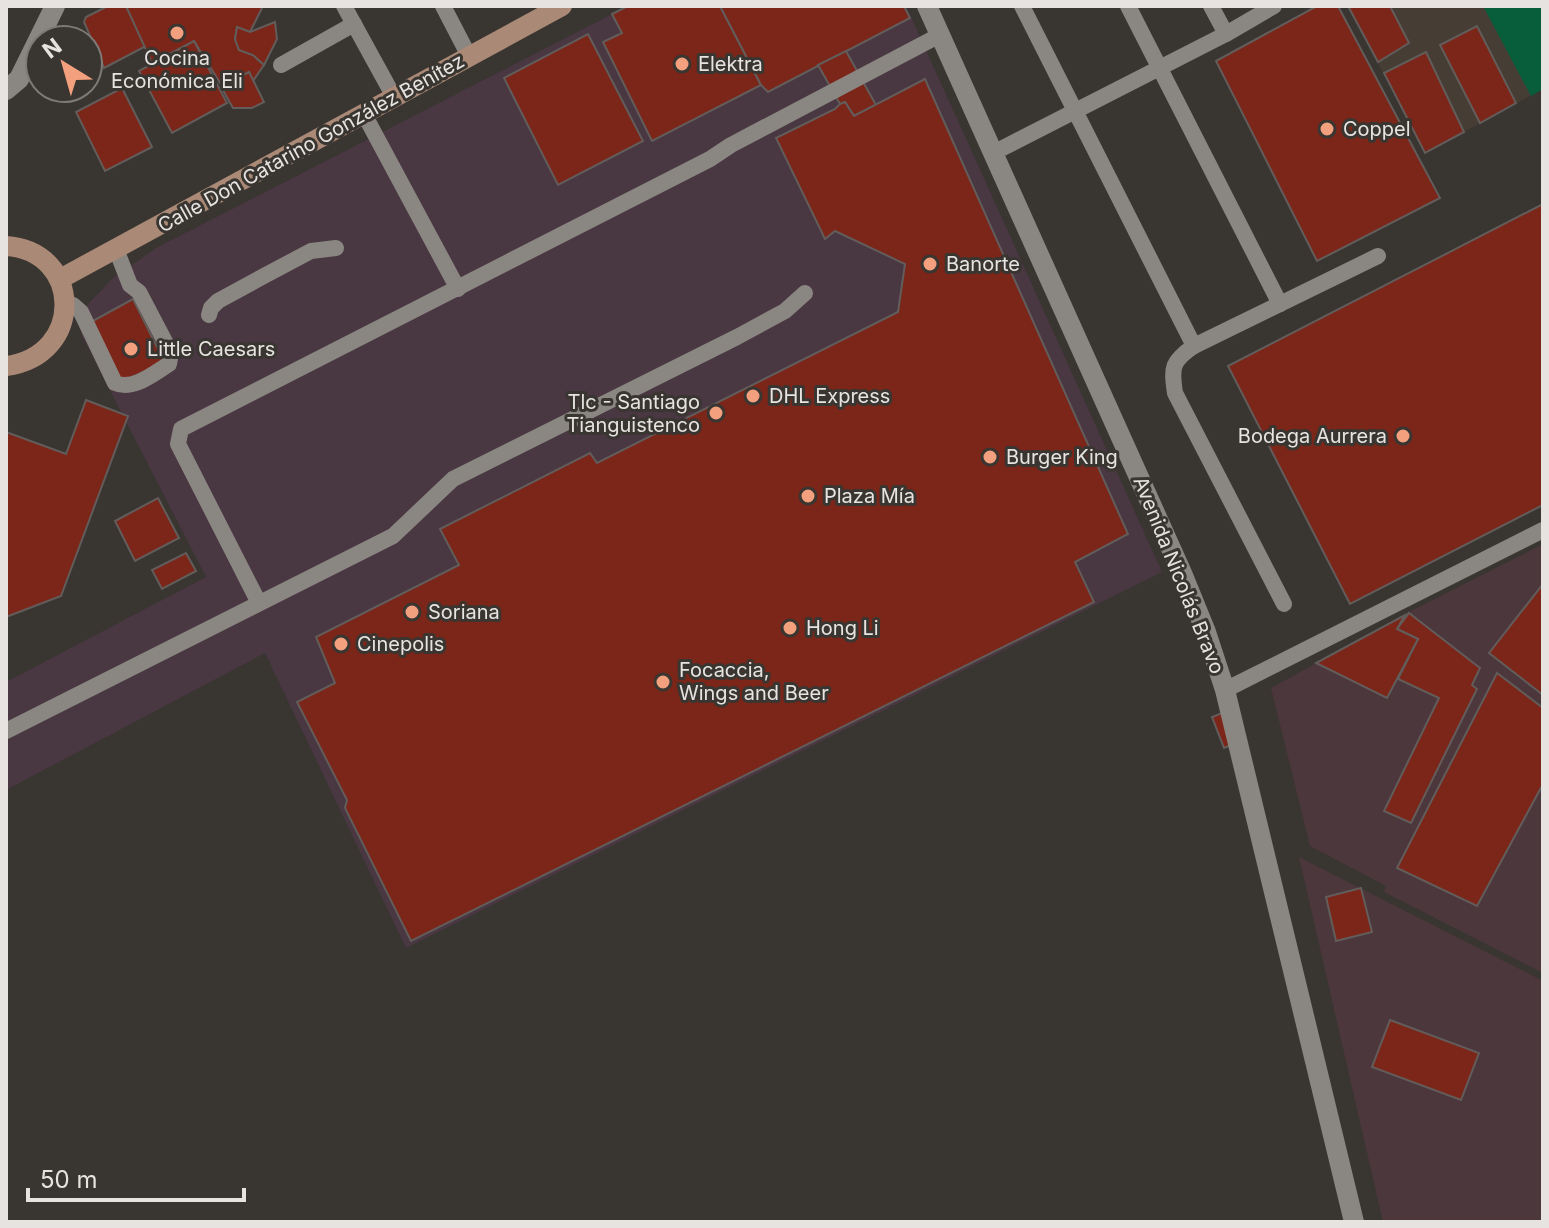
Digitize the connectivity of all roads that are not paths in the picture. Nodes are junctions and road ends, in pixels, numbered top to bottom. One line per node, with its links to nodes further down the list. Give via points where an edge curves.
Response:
1 (55, 6): 16 (street, via 19,79)
2 (344, 6): 10 (lane)
3 (443, 6): 13 (lane)
4 (927, 6): 12 (street, Avenida Nicolás Bravo)
5 (1022, 6): 18 (lane)
6 (1128, 6): 15 (lane)
7 (1211, 6): 11 (lane)
8 (1274, 6): 11 (lane)
9 (549, 9): 13 (main road, Calle Don Catarino González Benítez)
10 (354, 24): 14 (lane); 17 (lane)
11 (1226, 34): 15 (lane)
12 (940, 35): 20 (street, Avenida Nicolás Bravo); 26 (lane)
13 (469, 56): 17 (main road, Calle Don Catarino González Benítez)
14 (281, 65)
15 (1159, 68): 18 (lane); 29 (lane)
16 (7, 92)
17 (394, 97): 19 (main road, Calle Don Catarino González Benítez)
18 (1076, 110): 20 (lane); 31 (lane)
19 (364, 114): 23 (main road, Calle Don Catarino González Benítez); 26 (lane)
20 (993, 153): 36 (street, Avenida Nicolás Bravo, via 1182,573)
21 (9, 242): 25 (main road, via 44,259)
22 (336, 248): 30 (lane, via 311,251 218,301)
23 (116, 249): 25 (main road, Calle Don Catarino González Benítez); 28 (lane, via 130,285 139,292 171,353 169,364 135,384 115,383 81,312)
24 (1378, 256): 29 (lane)
25 (60, 279): 28 (main road)
26 (458, 289): 34 (lane, via 181,429 178,444)
27 (805, 293): 34 (lane, via 785,311 737,337 453,479 393,536)
28 (66, 304): 32 (main road, via 60,329 46,350 24,364)
29 (1280, 304): 31 (lane)
30 (209, 315)
31 (1194, 346): 35 (lane, via 1175,362 1175,393)
32 (6, 366)
33 (1543, 530): 36 (lane)
34 (259, 603): 37 (lane)
35 (1284, 604)
36 (1225, 690): 38 (street, Avenida Nicolás Bravo)
37 (6, 731)
38 (1354, 1222)

